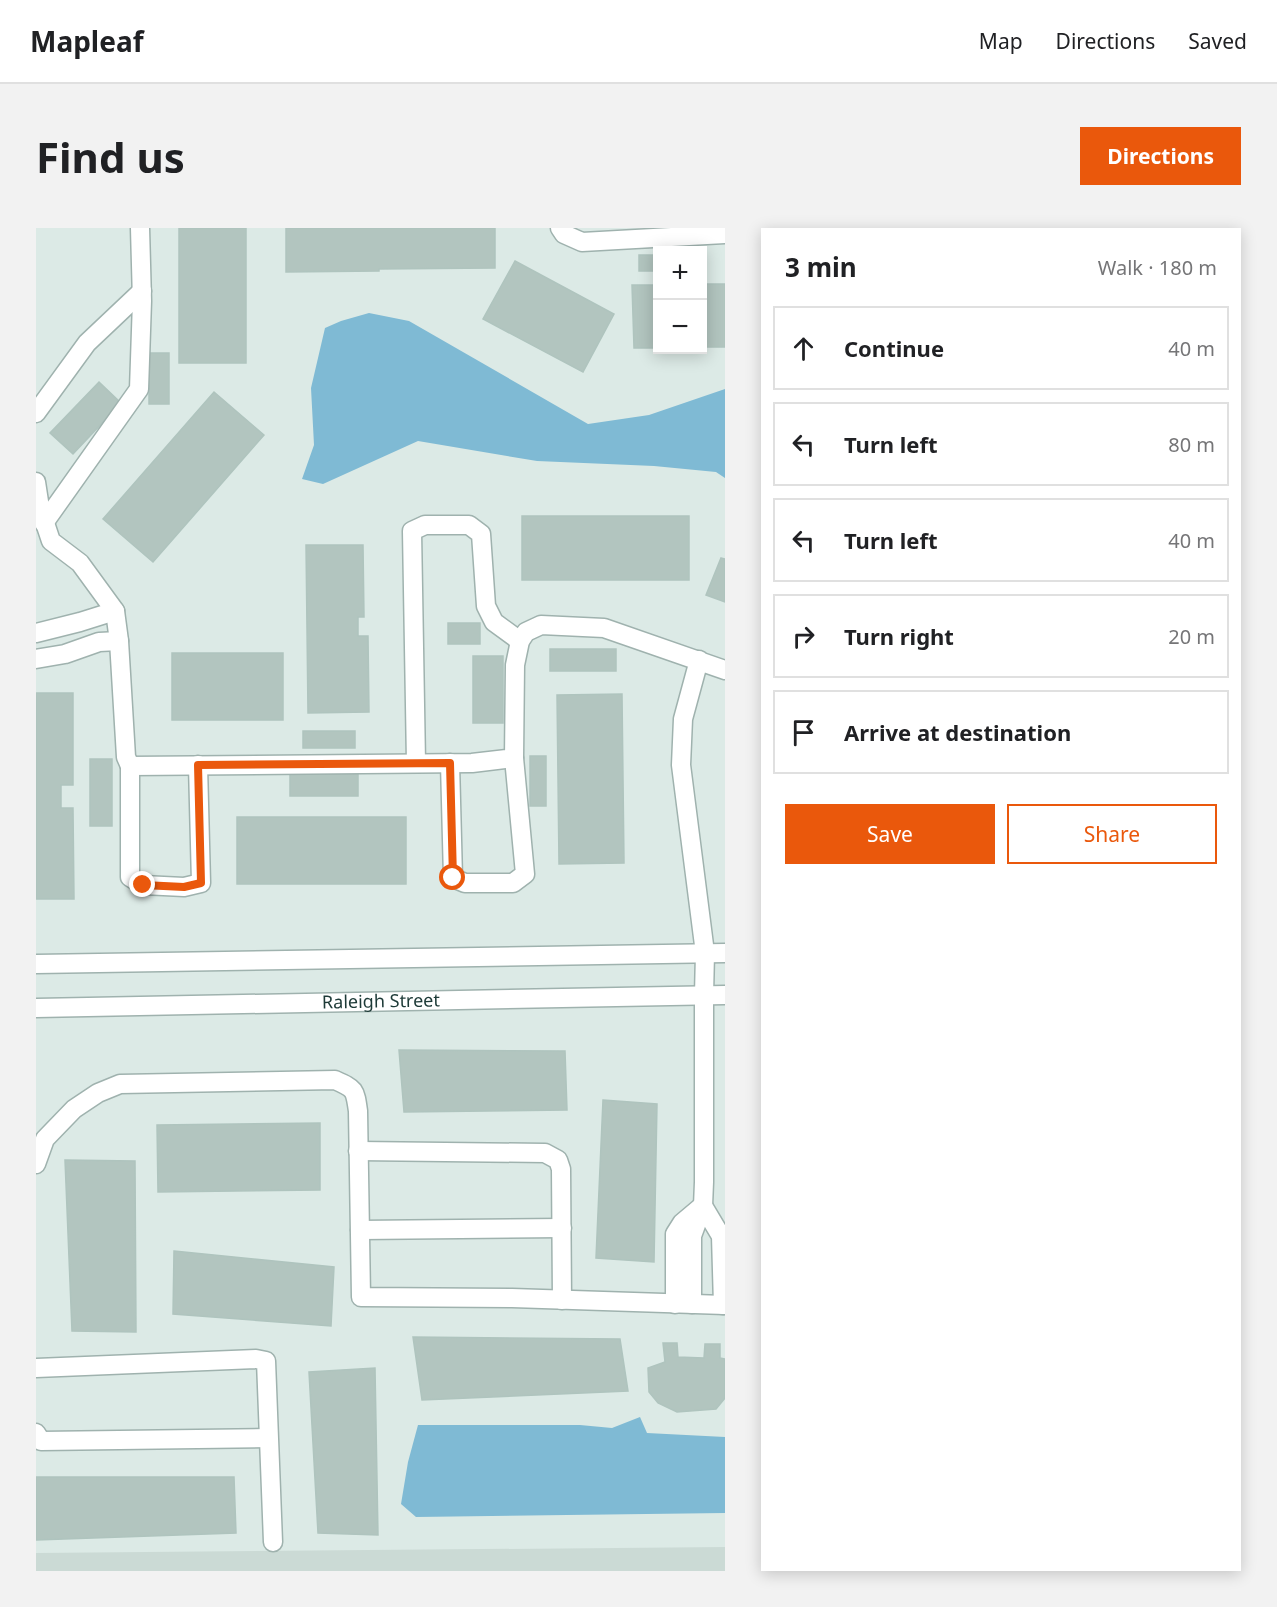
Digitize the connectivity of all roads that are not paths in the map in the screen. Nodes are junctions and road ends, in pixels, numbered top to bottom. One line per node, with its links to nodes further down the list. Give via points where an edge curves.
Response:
1 (140, 228): 4 (street)
2 (560, 228): 3 (street, via 582,242)
3 (725, 234)
4 (142, 291): 5 (street, via 87,343); 7 (street, via 140,389)
5 (36, 413)
6 (36, 482): 7 (street)
7 (44, 523): 8 (street, via 51,541 80,563)
8 (115, 611): 9 (street); 10 (street)
9 (36, 633)
10 (119, 641): 12 (street, via 99,642); 19 (street, via 126,757)
11 (520, 641): 13 (street, via 541,625 604,628); 15 (street, via 515,665); 16 (street, via 494,622 486,606 481,534 469,525 425,525 412,531)
12 (36, 659)
13 (699, 660): 14 (street); 20 (street, via 683,719 681,765)
14 (725, 670)
15 (514, 758): 17 (street); 17 (street, via 525,874 513,883 465,883 453,878)
16 (416, 763): 17 (street); 18 (street)
17 (450, 763)
18 (198, 765): 19 (street); 19 (street, via 201,883 184,887 143,885 130,877)
19 (130, 766)
20 (705, 953): 21 (street); 22 (street); 23 (street)
21 (725, 953)
22 (36, 964)
23 (704, 995): 24 (street, Raleigh Street); 25 (street, Raleigh Street); 28 (street)
24 (725, 995)
25 (36, 1008)
26 (358, 1151): 27 (street, via 356,1095 351,1087 335,1080 120,1084 74,1109 45,1139); 29 (street, via 545,1153 558,1160 561,1169); 30 (street)
27 (36, 1164)
28 (703, 1206): 32 (street, via 692,1236); 33 (street, via 721,1236)
29 (562, 1228): 30 (street); 31 (street)
30 (360, 1230): 31 (street, via 361,1297)
31 (562, 1300): 32 (street)
32 (684, 1304): 33 (street)
33 (724, 1305)
34 (36, 1368): 36 (street, via 266,1361)
35 (36, 1433): 36 (street, via 41,1441)
36 (268, 1438): 37 (street)
37 (273, 1542)

